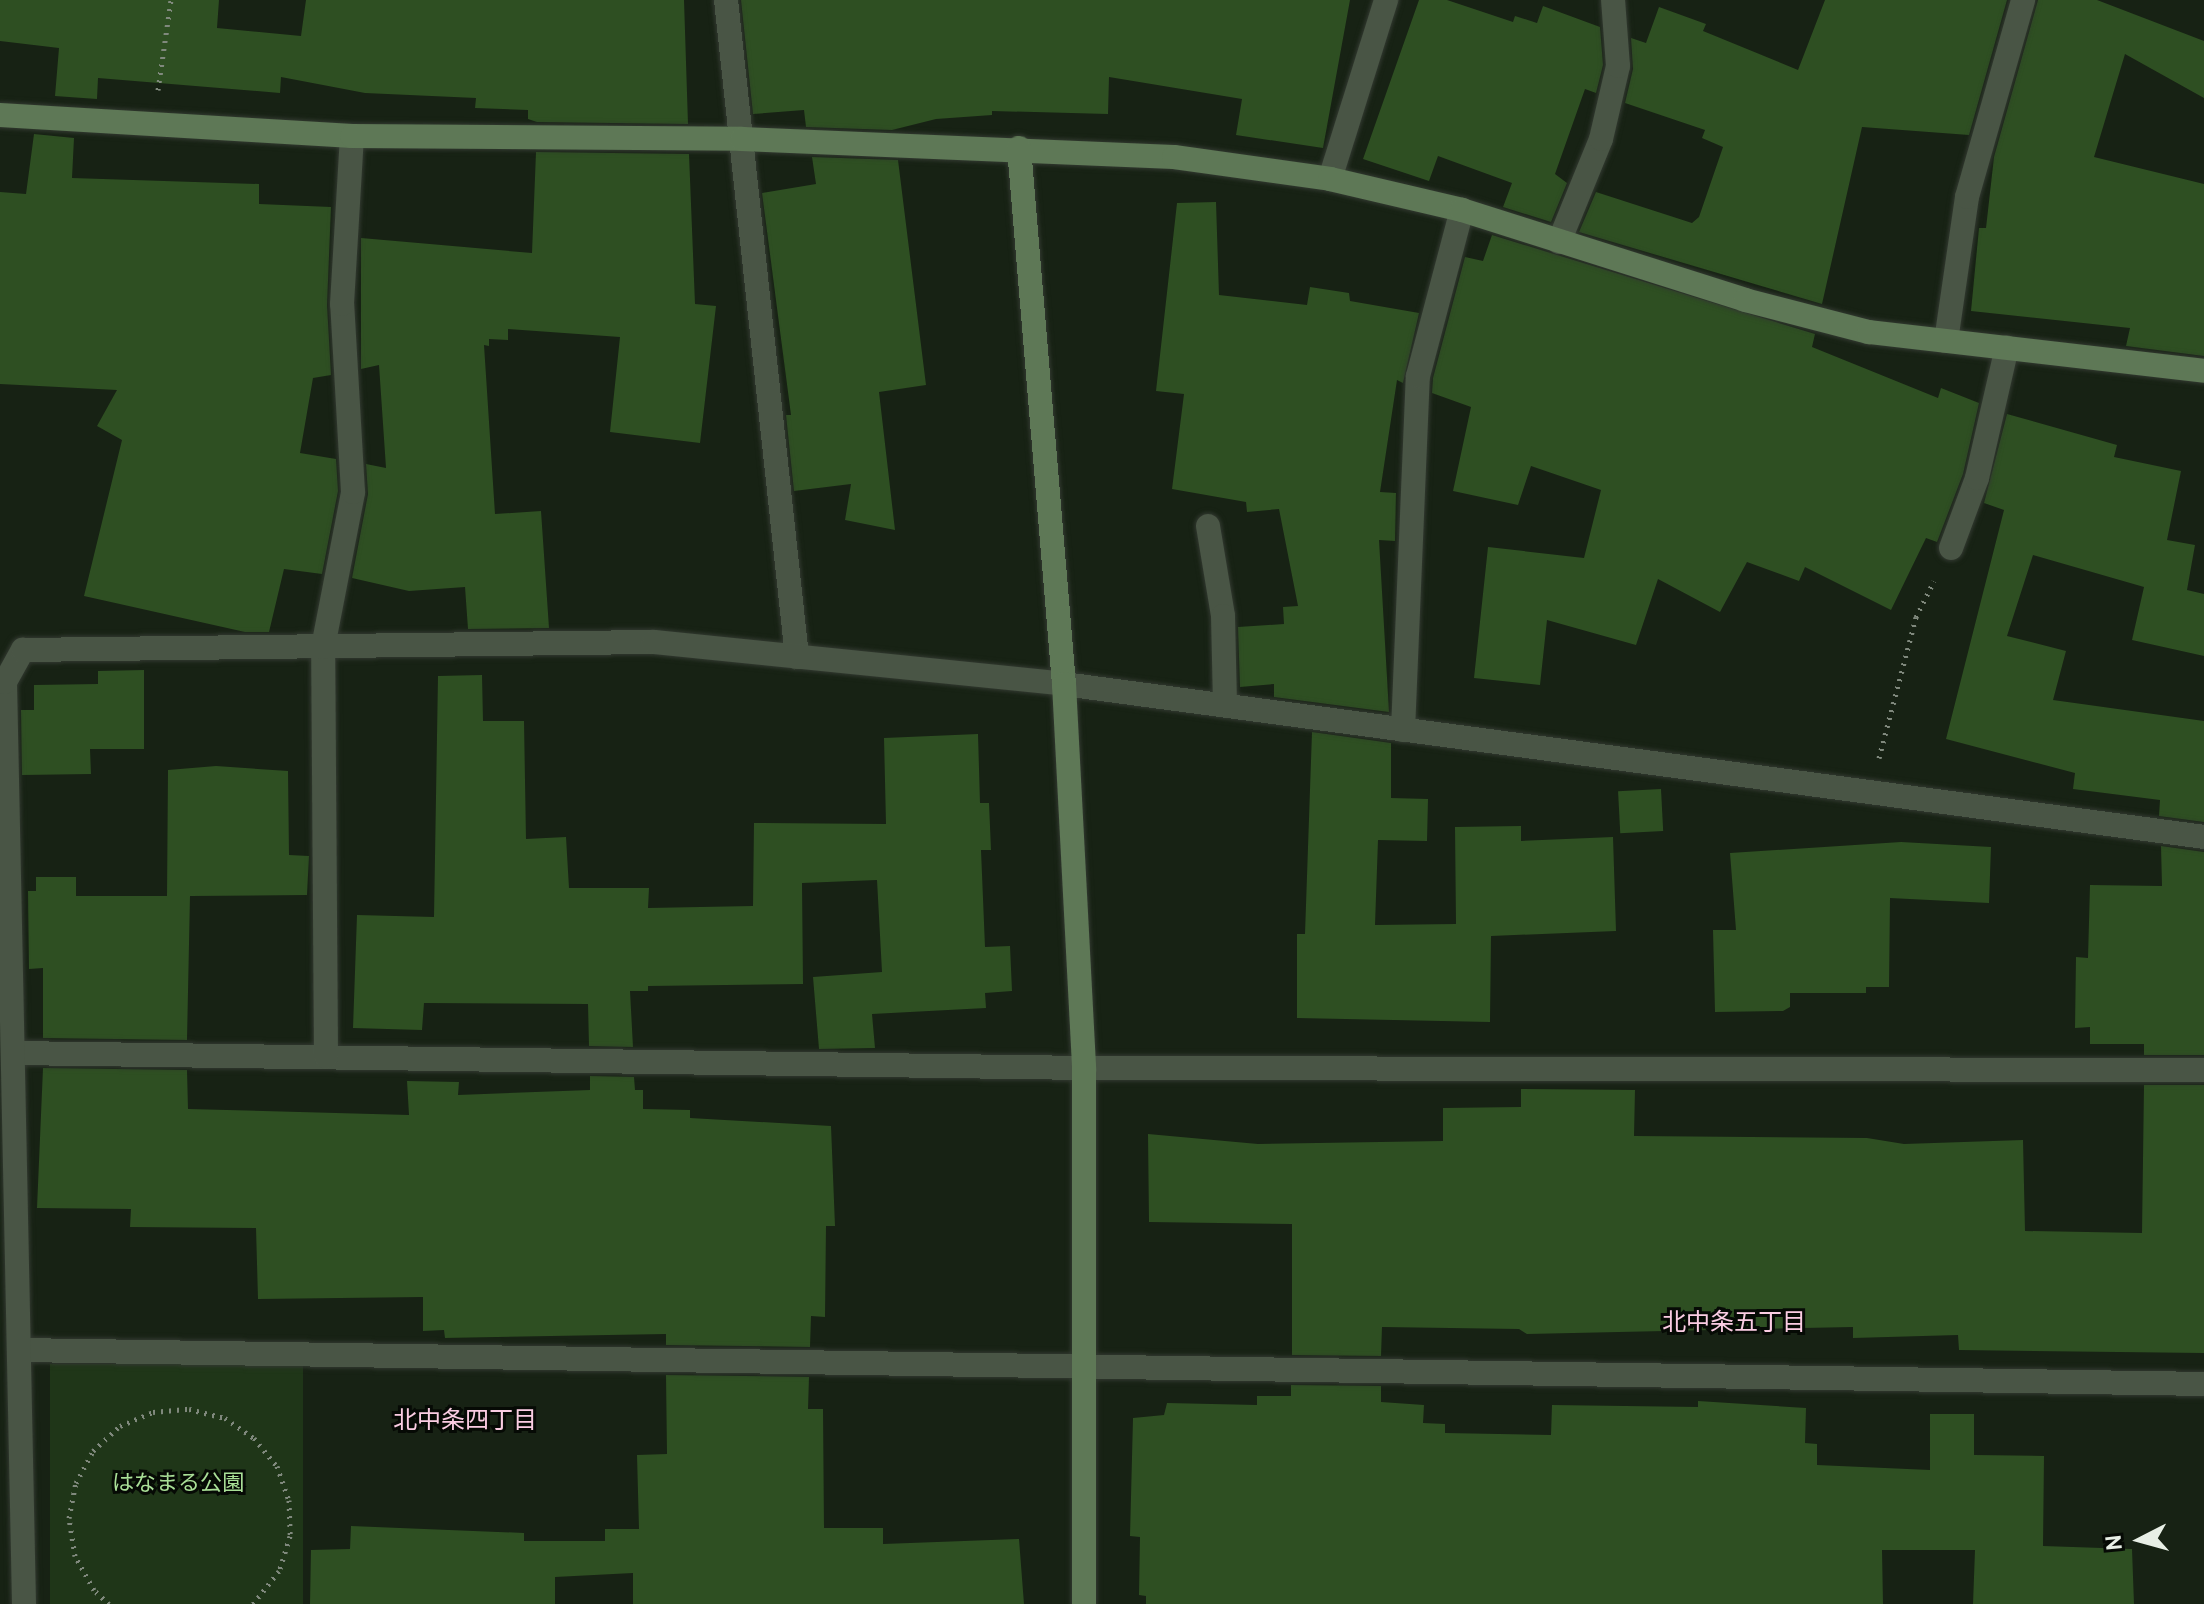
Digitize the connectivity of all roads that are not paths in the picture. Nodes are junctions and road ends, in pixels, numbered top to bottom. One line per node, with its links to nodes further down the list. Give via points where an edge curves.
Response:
1 (726, 0): 7 (street)
2 (1386, 0): 9 (street)
3 (1613, 0): 11 (street, via 1618,66 1601,139)
4 (2023, 0): 12 (street, via 1967,197)
5 (0, 115): 6 (street)
6 (352, 136): 7 (street); 17 (street, via 342,304 353,492)
7 (742, 139): 8 (street); 18 (street)
8 (1019, 148): 9 (street, via 1174,157); 19 (street)
9 (1330, 179): 10 (street)
10 (1462, 210): 11 (street); 21 (street, via 1418,376)
11 (1559, 242): 12 (street, via 1842,325)
12 (1946, 341): 13 (street)
13 (2007, 347): 14 (street); 16 (street, via 1977,478)
14 (2204, 371)
15 (1208, 526): 20 (street, via 1223,616)
16 (1951, 548)
17 (323, 647): 18 (street, via 654,642); 23 (street, via 23,650 5,682); 24 (street)
18 (797, 657): 19 (street)
19 (1064, 684): 20 (street); 25 (street)
20 (1225, 705): 21 (street)
21 (1403, 730): 22 (street)
22 (2204, 837)
23 (13, 1053): 24 (street); 27 (street)
24 (326, 1057): 25 (street)
25 (1084, 1068): 26 (street); 28 (street)
26 (2204, 1070)
27 (19, 1350): 28 (street); 30 (street)
28 (1084, 1368): 29 (street); 31 (street)
29 (2204, 1384)
30 (24, 1604)
31 (1084, 1604)

